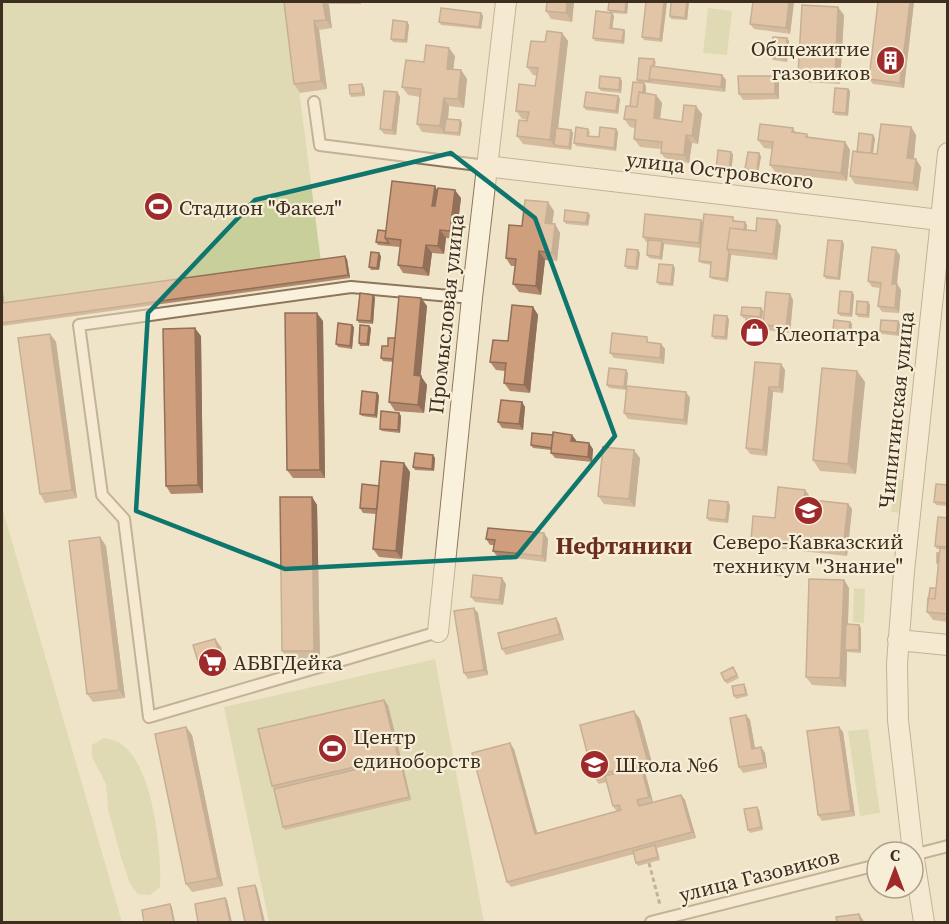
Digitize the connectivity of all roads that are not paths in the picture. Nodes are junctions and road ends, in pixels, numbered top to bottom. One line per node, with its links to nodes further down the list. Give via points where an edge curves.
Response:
1 (506, 2): 4 (street, Промысловая улица)
2 (314, 102): 4 (lane, via 320,145)
3 (948, 153): 5 (street, Чипигинская улица)
4 (486, 166): 5 (street, улица Островского); 6 (street, Промысловая улица)
5 (944, 220): 8 (street, Чипигинская улица)
6 (472, 298): 7 (street, Промысловая улица); 7 (lane, via 351,287 79,325 102,495 124,519 149,717)
7 (438, 632)
8 (898, 640): 9 (street); 10 (street, Чипигинская улица, via 898,720)
9 (948, 645)
10 (911, 840)
11 (948, 846): 12 (lane)
12 (925, 851)
13 (865, 868): 15 (lane, улица Газовиков)
14 (920, 900): 16 (street, Чипигинская улица)
15 (651, 922)
16 (924, 922)

